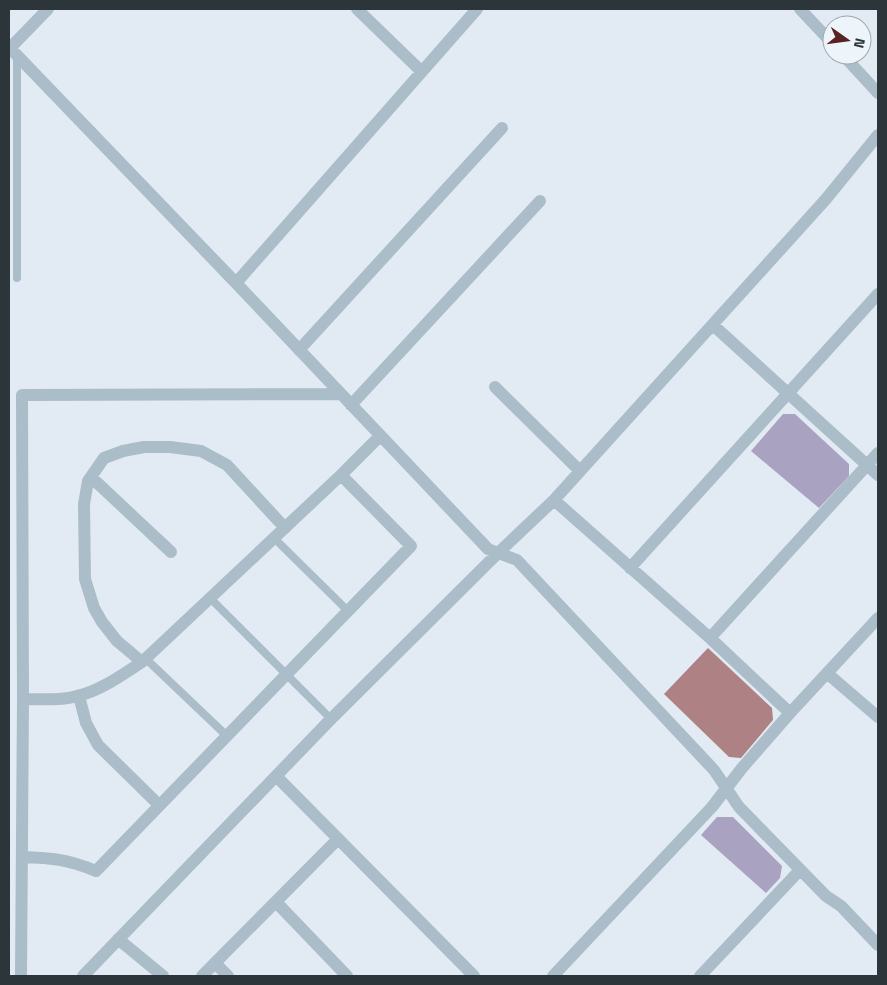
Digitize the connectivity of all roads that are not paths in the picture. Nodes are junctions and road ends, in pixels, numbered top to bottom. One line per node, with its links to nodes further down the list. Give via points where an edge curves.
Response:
1 (48, 9): 6 (street)
2 (357, 9): 8 (street)
3 (477, 9): 8 (street)
4 (800, 9): 5 (street)
5 (822, 32)
6 (12, 50): 13 (lane); 14 (street)
7 (852, 65): 9 (street)
8 (421, 71): 14 (street)
9 (878, 93)
10 (502, 128): 17 (street)
11 (878, 135): 16 (street, via 826,199)
12 (540, 201): 21 (street)
13 (17, 278)
14 (236, 283): 17 (street)
15 (878, 294): 19 (street)
16 (713, 324): 19 (street); 25 (street)
17 (298, 350): 20 (street)
18 (495, 387): 25 (street)
19 (788, 393): 24 (street); 34 (street)
20 (340, 394): 21 (street); 43 (street, via 22,395)
21 (351, 405): 22 (street)
22 (380, 436): 26 (street); 33 (street)
23 (878, 453): 24 (street)
24 (868, 465): 27 (street); 38 (street)
25 (580, 471): 29 (street)
26 (341, 475): 30 (street); 36 (street, via 410,546)
27 (878, 475)
28 (91, 477): 30 (street, via 104,458 124,451 170,447 201,451 227,465); 32 (street); 39 (street, via 84,504 88,593 94,608 117,641)
29 (554, 500): 33 (street); 34 (street)
30 (285, 528): 31 (street)
31 (274, 538): 35 (street); 36 (lane)
32 (171, 552)
33 (496, 554): 46 (street); 49 (street, via 517,560 714,770)
34 (630, 568): 38 (street)
35 (210, 598): 39 (street); 41 (lane)
36 (348, 611): 41 (street)
37 (878, 618): 40 (street)
38 (710, 638): 44 (street)
39 (143, 660): 42 (street, via 119,677); 47 (lane)
40 (828, 674): 44 (street); 45 (street)
41 (286, 675): 46 (lane); 47 (street)
42 (79, 696): 43 (street); 50 (street, via 86,723 98,745)
43 (23, 699): 52 (street)
44 (790, 713): 49 (street)
45 (878, 717)
46 (331, 719): 48 (street)
47 (227, 736): 50 (street)
48 (276, 776): 51 (street); 55 (street)
49 (727, 788): 53 (street, via 739,807); 65 (street)
50 (159, 805): 52 (street, via 96,871 75,862 53,858)
51 (338, 839): 54 (street); 64 (street)
52 (22, 858): 58 (street)
53 (800, 870): 56 (street); 66 (street)
54 (276, 902): 57 (street); 63 (street)
55 (118, 939): 59 (street); 60 (street)
56 (878, 944)
57 (215, 963): 61 (street); 62 (street)
58 (21, 976)
59 (83, 976)
60 (163, 976)
61 (202, 976)
62 (228, 976)
63 (348, 976)
64 (474, 976)
65 (553, 976)
66 (700, 976)

